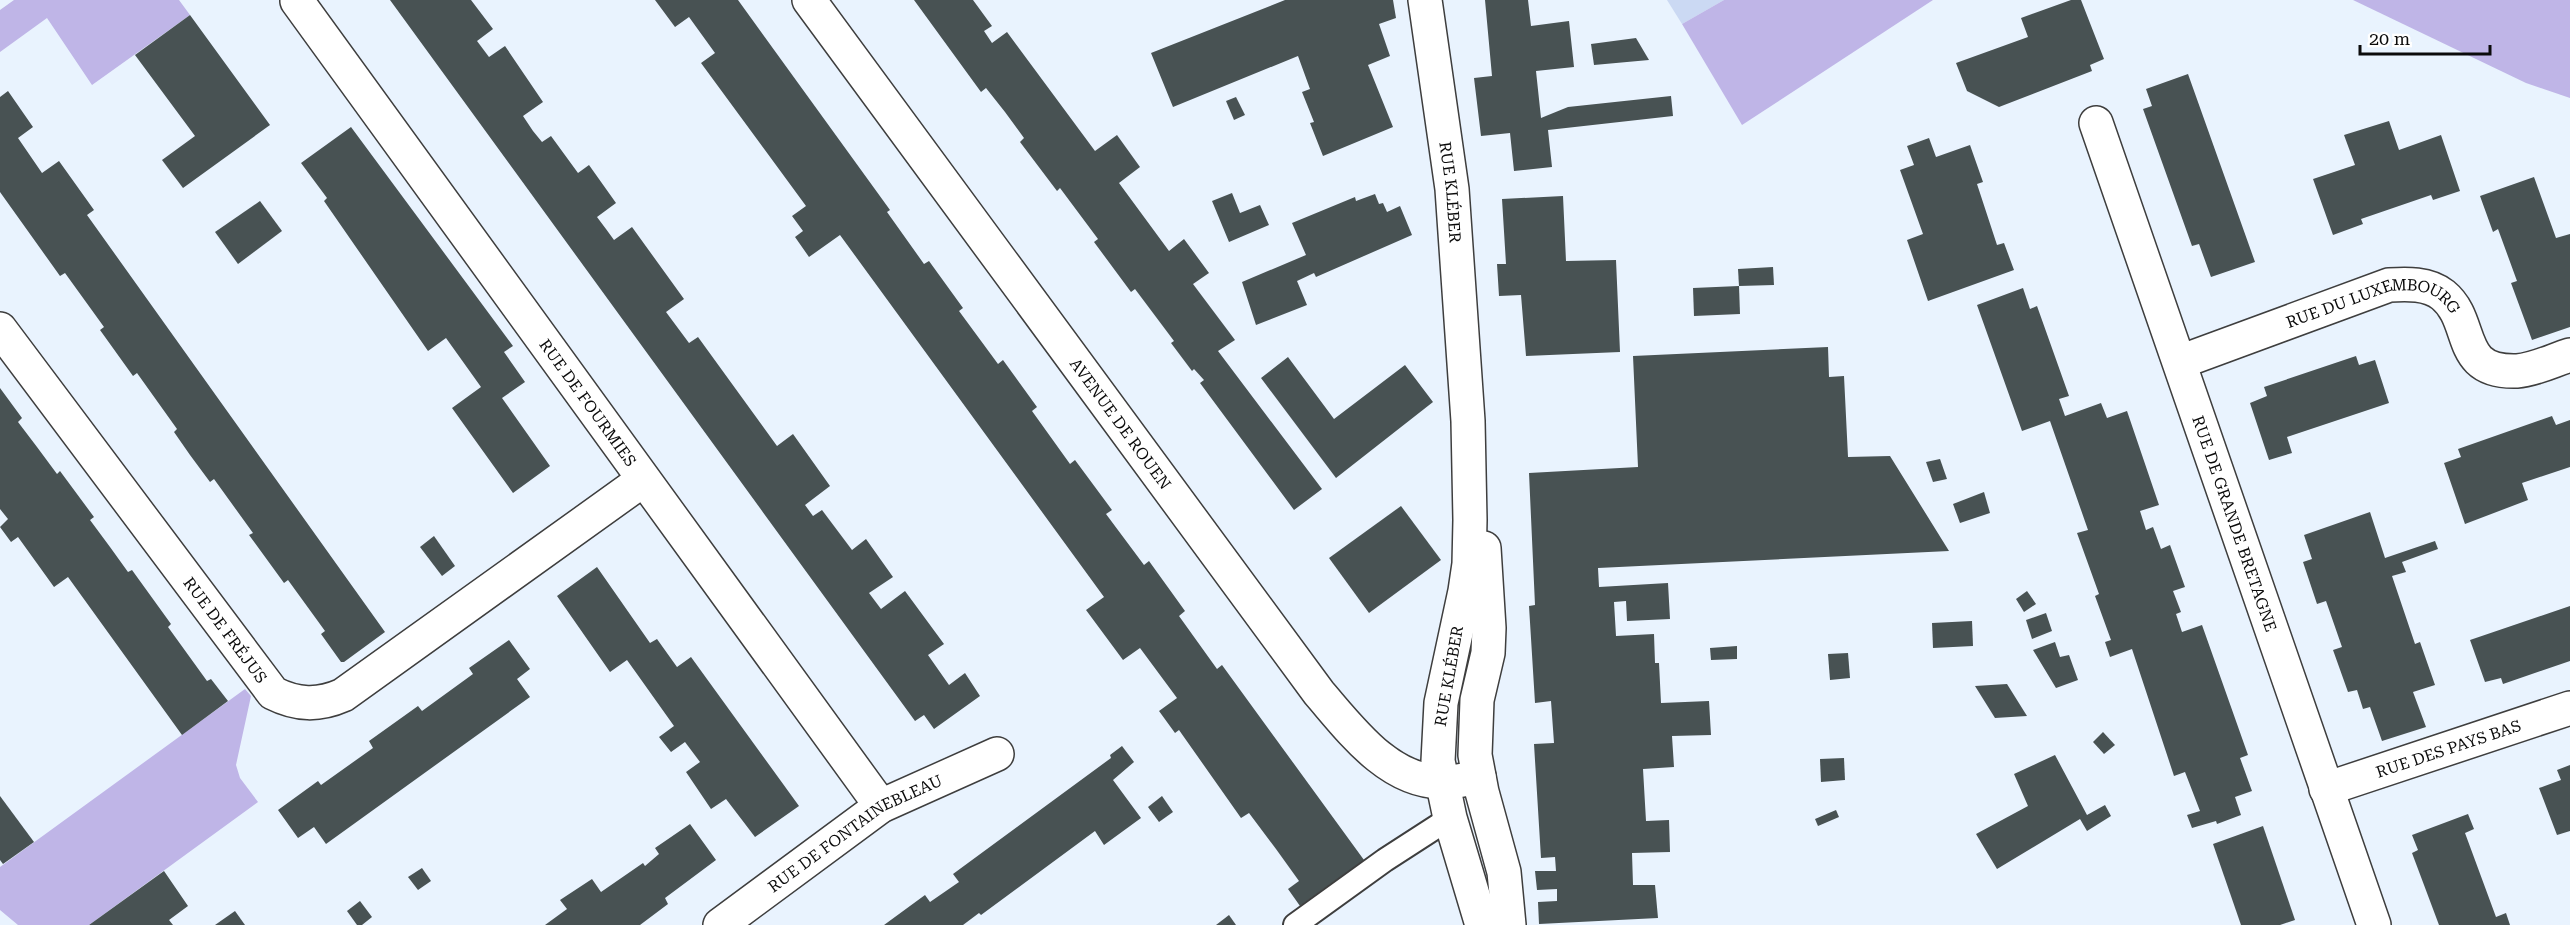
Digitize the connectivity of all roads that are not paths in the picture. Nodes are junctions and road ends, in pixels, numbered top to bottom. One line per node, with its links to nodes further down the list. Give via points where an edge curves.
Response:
1 (808, 0): 13 (street, AVENUE DE ROUEN, via 1319,693 1388,764 1421,779)
2 (1425, 0): 8 (street, RUE KLÉBER, via 1452,189)
3 (298, 1): 9 (street, RUE DE FOURMIES)
4 (2096, 123): 7 (street, RUE DE GRANDE BRETAGNE)
5 (0, 329): 9 (street, RUE DE FRÉJUS, via 273,693 289,701 308,704 343,695)
6 (2570, 355): 7 (street, RUE DU LUXEMBOURG, via 2518,371 2485,366 2474,356 2453,307 2443,295 2409,284 2389,285)
7 (2180, 362): 14 (street, RUE DE GRANDE BRETAGNE)
8 (1468, 421): 12 (street, RUE KLÉBER, via 1489,606 1488,653 1475,727); 13 (street, RUE KLÉBER, via 1469,564 1441,703 1438,744)
9 (643, 480): 15 (street, RUE DE FOURMIES)
10 (2570, 708): 14 (street, RUE DES PAYS BAS)
11 (997, 754): 15 (street, RUE DE FONTAINEBLEAU)
12 (1479, 777): 13 (street, AVENUE DE ROUEN); 20 (street, RUE KLÉBER, via 1504,872)
13 (1442, 782): 16 (street, RUE KLÉBER)
14 (2326, 789): 21 (street, RUE DE GRANDE BRETAGNE)
15 (881, 806): 17 (street, RUE DE FONTAINEBLEAU)
16 (1450, 818): 18 (lane); 19 (street, RUE KLÉBER)
17 (720, 925)
18 (1295, 925)
19 (1482, 925)
20 (1509, 925)
21 (2374, 925)

